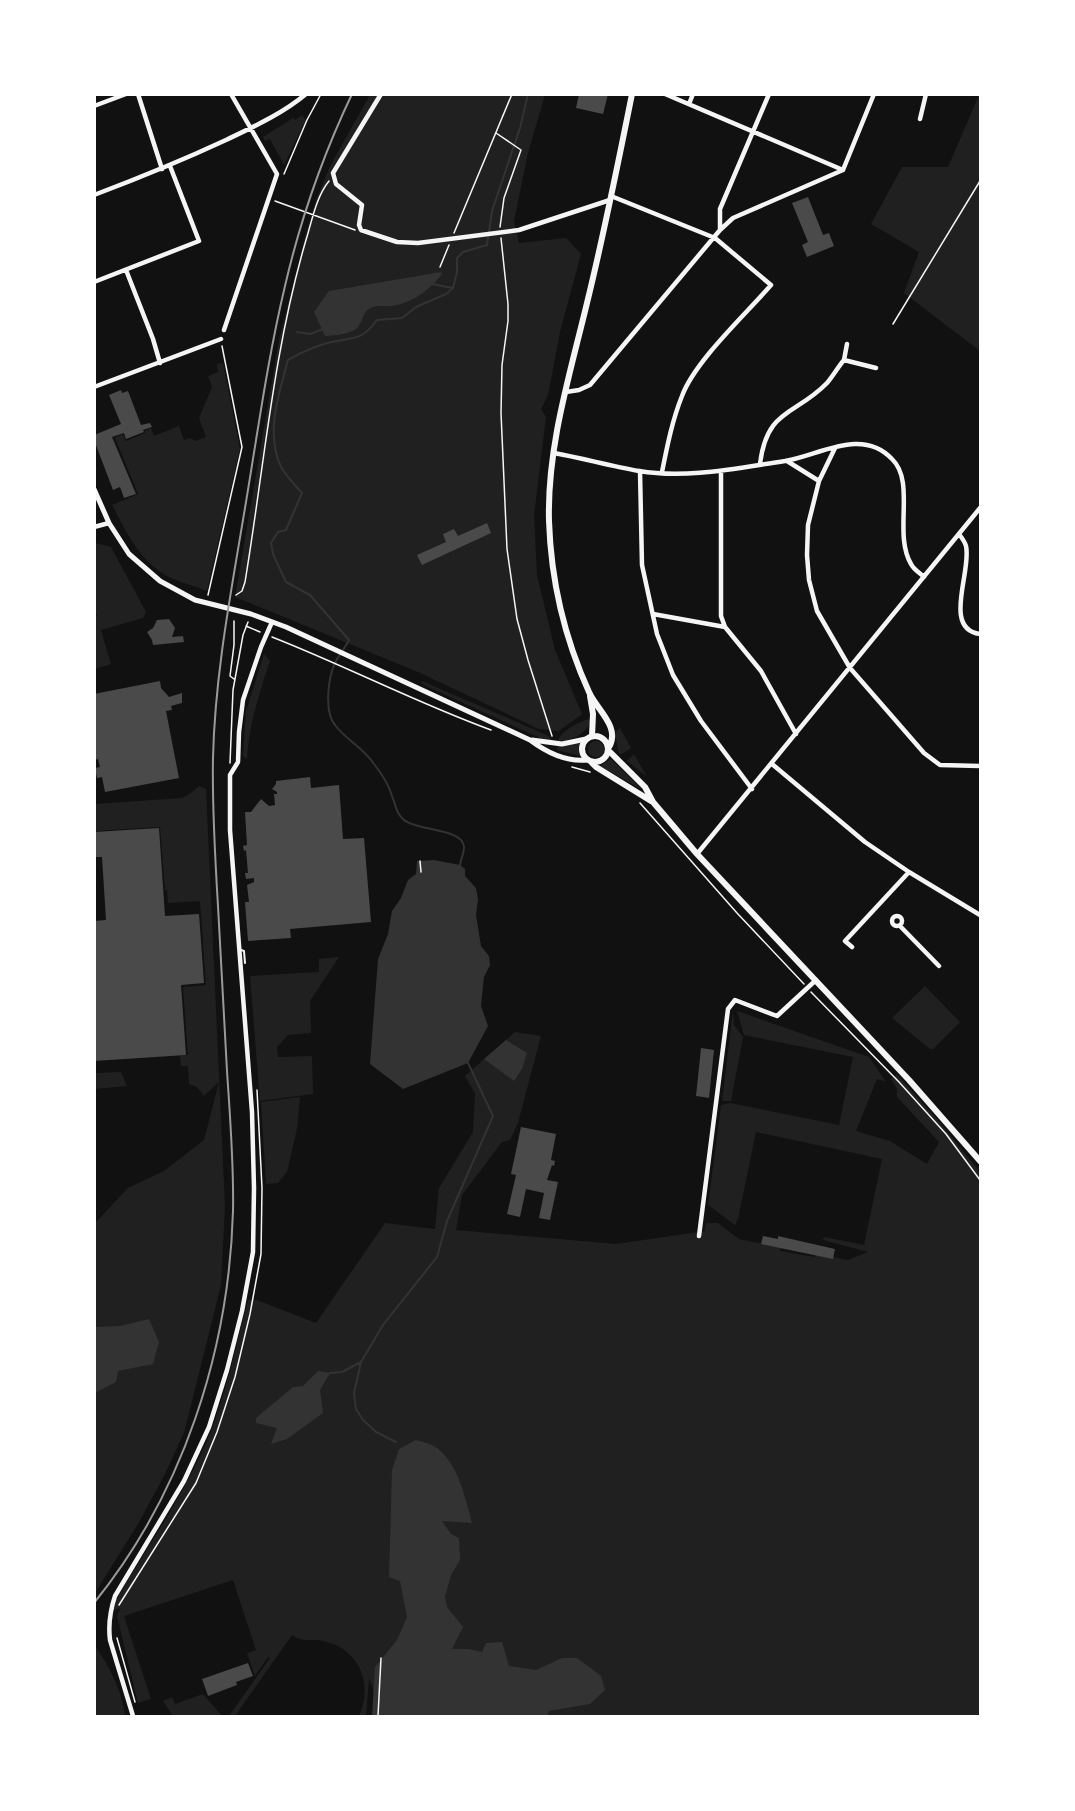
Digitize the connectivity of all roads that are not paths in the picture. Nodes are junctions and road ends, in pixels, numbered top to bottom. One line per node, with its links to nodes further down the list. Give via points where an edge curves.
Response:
1 (126, 94): 13 (street)
2 (138, 94): 18 (street)
3 (231, 94): 15 (street)
4 (306, 94): 15 (street)
5 (381, 94): 21 (street, via 335,167 333,179 360,202 361,230 397,242 418,243 499,235 549,222)
6 (632, 94): 21 (main road)
7 (665, 94): 12 (street)
8 (693, 94): 12 (street)
9 (769, 94): 16 (street)
10 (874, 94): 19 (street)
11 (926, 94): 14 (street)
12 (689, 104): 16 (street)
13 (94, 106)
14 (920, 119)
15 (251, 128): 17 (street); 26 (street, via 277,174 272,200)
16 (754, 131): 19 (street); 22 (street, via 720,210)
17 (170, 166): 18 (street); 24 (street, via 199,241)
18 (162, 169): 20 (street)
19 (843, 170): 22 (street, via 733,218)
20 (94, 195)
21 (611, 198): 23 (street); 33 (main road)
22 (720, 230): 23 (street)
23 (715, 238): 33 (street, via 590,385); 40 (street, via 771,285 701,364 682,394)
24 (126, 270): 25 (street); 30 (street)
25 (94, 282)
26 (224, 330): 27 (lane)
27 (221, 339): 30 (street)
28 (847, 344): 29 (street)
29 (844, 360): 31 (street); 37 (street, via 827,383 778,420 768,434)
30 (159, 363): 32 (street)
31 (876, 368)
32 (94, 387)
33 (566, 392): 35 (main road)
34 (835, 448): 36 (street); 41 (street); 47 (street, via 857,442 873,446 892,458 899,468 907,556 912,567)
35 (554, 453): 38 (street); 53 (main road, via 549,519 554,579 573,654)
36 (787, 461): 37 (street); 41 (street)
37 (760, 464): 39 (street)
38 (640, 471): 40 (street); 48 (street, via 642,565)
39 (721, 471): 40 (street); 50 (street, via 721,615)
40 (662, 472)
41 (819, 481): 52 (street, via 808,525 809,580 817,611)
42 (94, 489): 44 (street)
43 (981, 508): 46 (street)
44 (109, 523): 45 (street); 49 (street, via 129,554 153,575 195,600)
45 (94, 527)
46 (959, 534): 47 (street); 51 (street, via 966,547 961,620 968,630)
47 (924, 577): 52 (street)
48 (653, 614): 50 (street); 61 (street, via 673,675 701,721)
49 (273, 622): 56 (street); 68 (street, via 243,700 238,762 230,775)
50 (725, 627): 54 (street, via 761,671)
51 (981, 634)
52 (850, 668): 54 (street); 60 (street, via 924,753 940,765)
53 (590, 696): 55 (main road, via 593,714); 57 (main road, via 611,729)
54 (796, 734): 59 (street)
55 (589, 738): 56 (street, via 562,744); 57 (main road, via 603,738); 58 (main road, via 582,749)
56 (530, 740): 58 (street, via 565,758)
57 (609, 749): 58 (main road, via 602,761); 62 (main road, via 645,787)
58 (589, 761): 62 (main road)
59 (772, 764): 61 (street); 64 (street, via 865,842)
60 (981, 766)
61 (752, 789): 63 (street)
62 (652, 802): 63 (main road)
63 (697, 854): 71 (main road)
64 (909, 872): 65 (street); 67 (street, via 845,941)
65 (981, 915)
66 (900, 926): 70 (street)
67 (852, 947)
68 (239, 950): 69 (lane, via 244,951); 74 (street, via 252,1112 253,1252 242,1311 209,1427 184,1481 112,1606 110,1640)
69 (245, 963)
70 (939, 966)
71 (816, 980): 72 (main road); 73 (street, via 777,1016 735,1000 728,1009)
72 (981, 1161)
73 (699, 1236)
74 (133, 1716)

